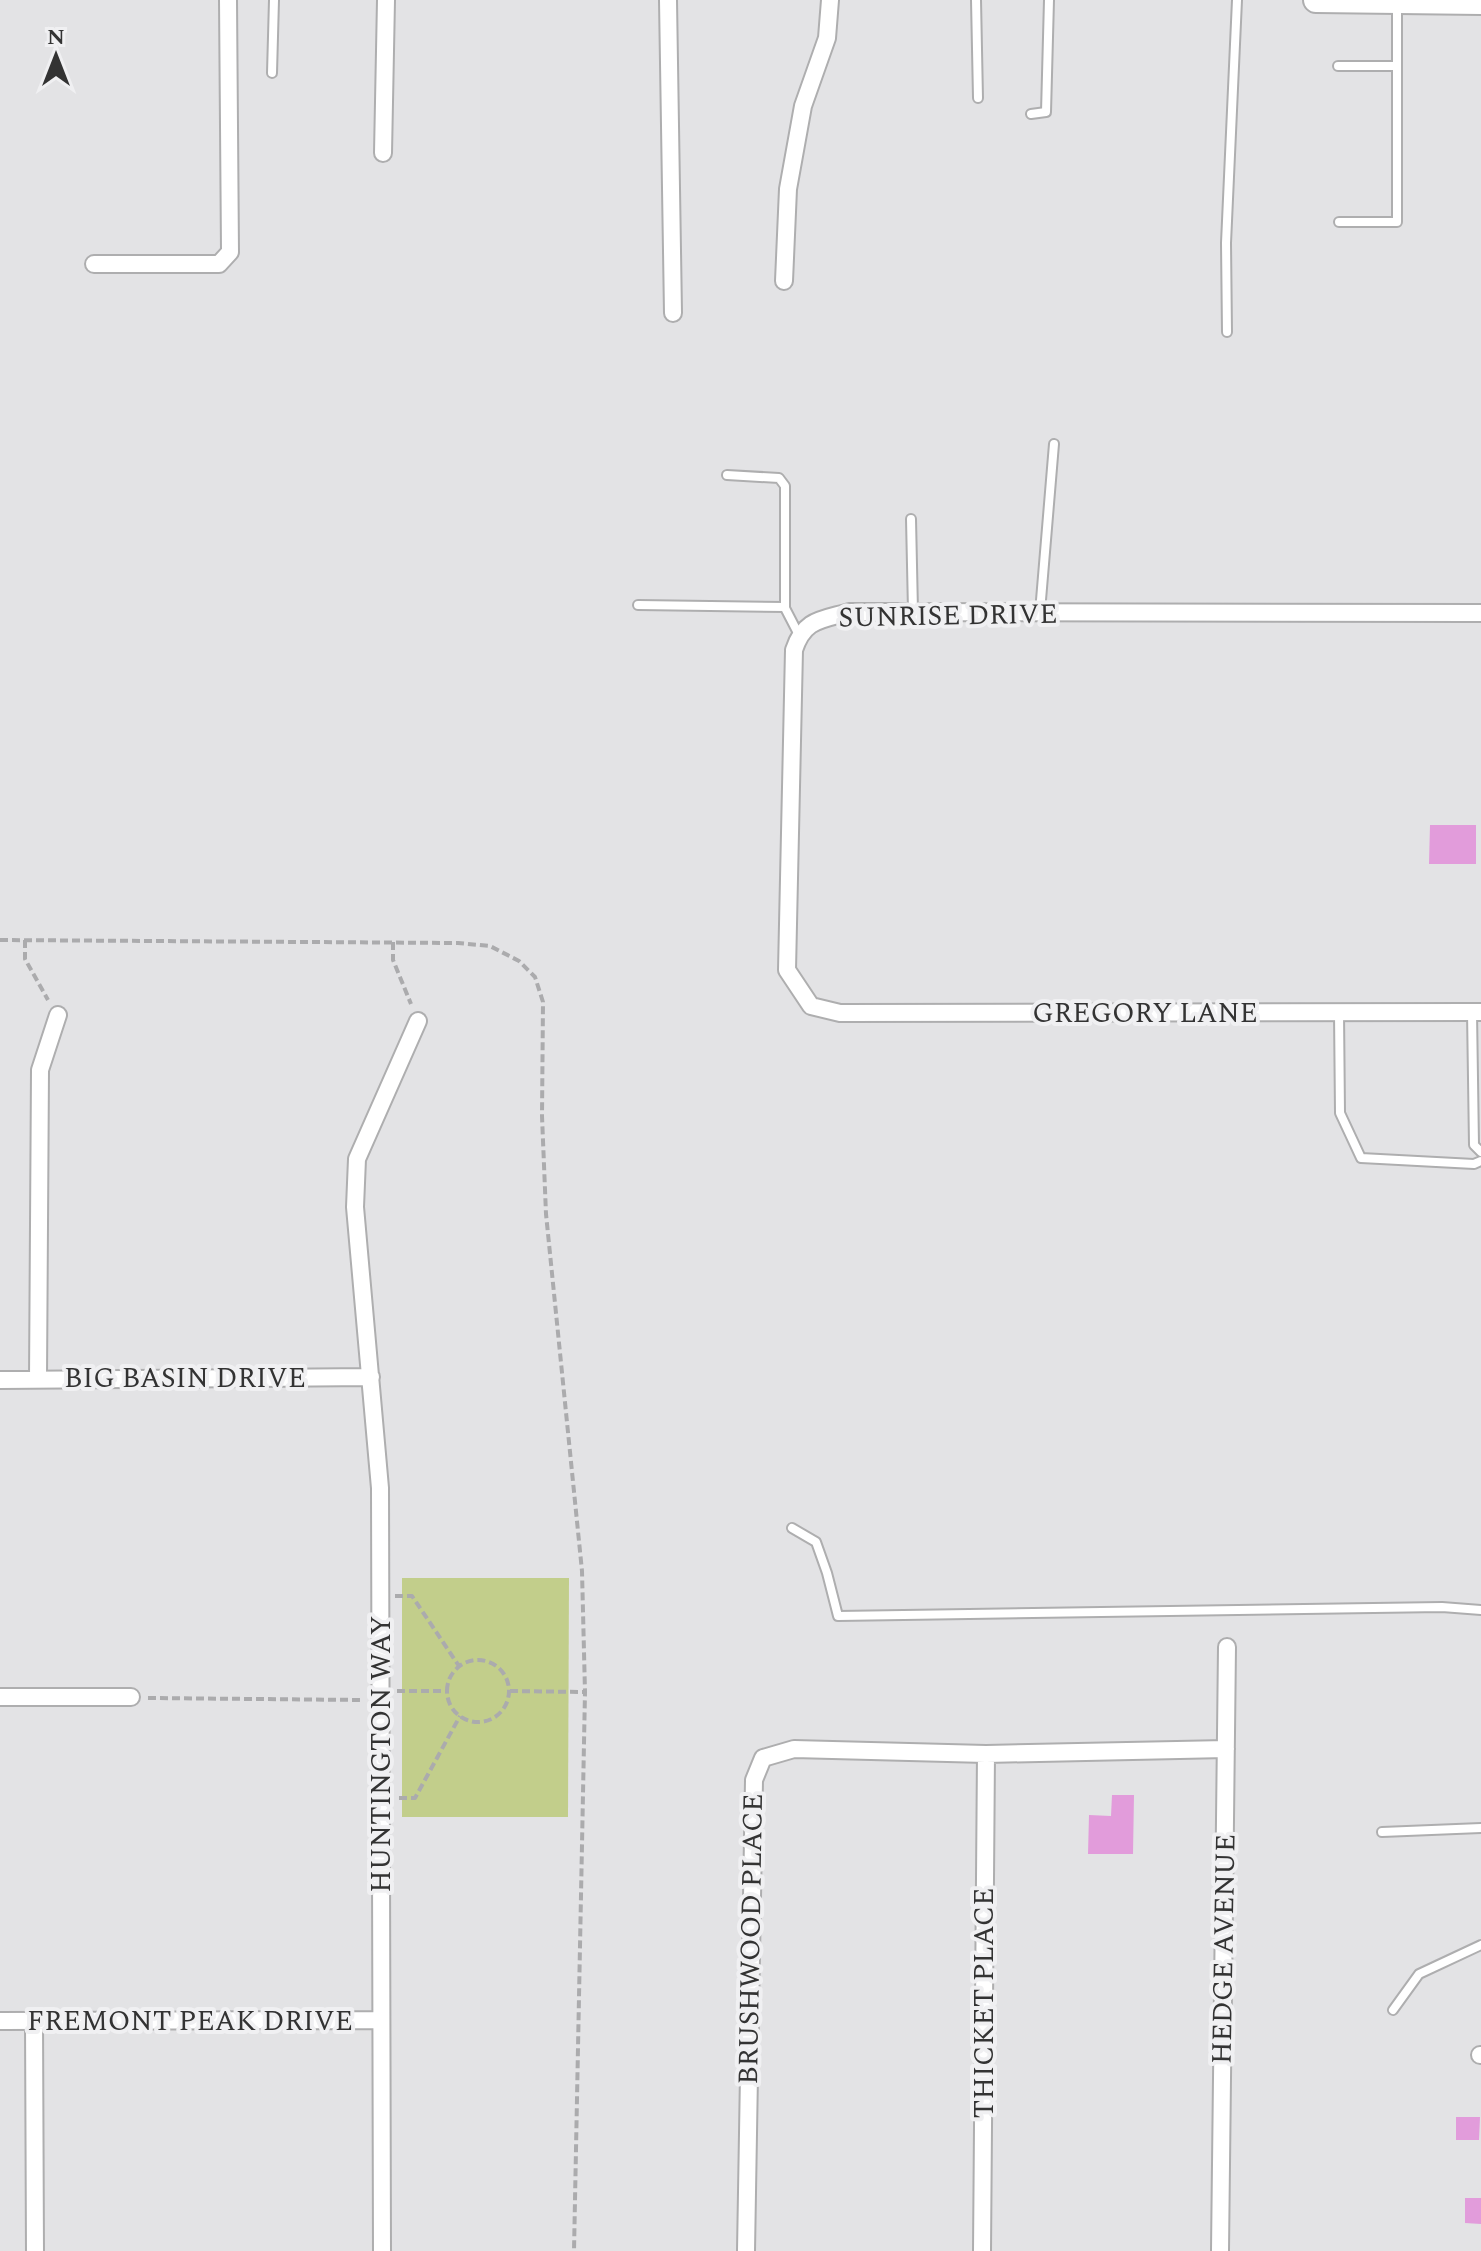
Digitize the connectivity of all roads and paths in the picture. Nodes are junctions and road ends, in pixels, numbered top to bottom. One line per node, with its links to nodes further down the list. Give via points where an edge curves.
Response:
1 (228, 0): 19 (street, via 230,252 219,264)
2 (274, 0): 14 (lane)
3 (386, 0): 17 (street)
4 (668, 0): 21 (street)
5 (830, 0): 20 (street, via 827,38 803,106 788,189)
6 (976, 0): 15 (lane)
7 (1049, 0): 16 (lane, via 1046,112)
8 (1237, 0): 22 (lane)
9 (1316, 0): 10 (main road)
10 (1397, 1): 11 (main road); 13 (lane)
11 (1478, 1)
12 (1338, 66): 13 (lane)
13 (1397, 66): 18 (lane, via 1397,222)
14 (272, 73)
15 (978, 98)
16 (1031, 114)
17 (383, 153)
18 (1339, 222)
19 (94, 264)
20 (784, 281)
21 (673, 313)
22 (1227, 332)
23 (1054, 444): 29 (lane)
24 (727, 475): 27 (lane, via 779,478 785,486)
25 (911, 519): 28 (lane)
26 (638, 605): 27 (lane)
27 (785, 607): 31 (lane)
28 (913, 612): 29 (street, SUNRISE DRIVE); 31 (street, SUNRISE DRIVE, via 849,612 812,622)
29 (1040, 613): 30 (street, SUNRISE DRIVE)
30 (1481, 613)
31 (799, 635): 35 (street, SUNRISE DRIVE, via 794,650 787,970)
32 (0, 940): 33 (path)
33 (25, 940): 34 (path); 38 (path, via 25,959)
34 (393, 942): 39 (path, via 393,960); 53 (path, via 490,946 519,961 535,977 543,1002 546,1214 582,1571)
35 (811, 1006): 37 (street, GREGORY LANE, via 840,1013)
36 (1476, 1012): 37 (street, GREGORY LANE); 40 (lane, via 1474,1145)
37 (1339, 1013): 41 (lane, via 1340,1113 1361,1158)
38 (58, 1015): 43 (street, via 40,1070)
39 (418, 1021): 42 (street, HUNTINGTON WAY, via 357,1159 355,1207)
40 (1481, 1152)
41 (1481, 1161)
42 (371, 1377): 43 (street, BIG BASIN DRIVE); 46 (street, HUNTINGTON WAY, via 380,1488)
43 (38, 1379): 44 (street, BIG BASIN DRIVE)
44 (0, 1380)
45 (792, 1528): 47 (lane, via 816,1542 838,1616)
46 (380, 1596): 49 (path, via 412,1596); 50 (street, HUNTINGTON WAY)
47 (1481, 1610)
48 (1227, 1647): 57 (street, HEDGE AVENUE)
49 (459, 1666): 51 (path, via 448,1679); 52 (path, via 490,1661 501,1669)
50 (381, 1691): 51 (path); 55 (path, via 361,1701); 59 (street, HUNTINGTON WAY)
51 (447, 1691): 56 (path)
52 (510, 1691): 53 (path); 56 (path, via 507,1703 490,1720)
53 (585, 1692): 69 (path)
54 (0, 1697): 55 (street)
55 (131, 1697)
56 (460, 1716): 59 (path, via 415,1798)
57 (1226, 1749): 58 (street, BRUSHWOOD PLACE); 72 (street, HEDGE AVENUE)
58 (986, 1754): 70 (street, BRUSHWOOD PLACE, via 794,1749 763,1758 754,1780); 71 (street, THICKET PLACE)
59 (381, 1798): 64 (street, HUNTINGTON WAY)
60 (1481, 1828): 61 (lane)
61 (1382, 1832)
62 (1481, 1945): 63 (lane, via 1419,1974)
63 (1393, 2010)
64 (381, 2020): 66 (street, FREMONT PEAK DRIVE); 68 (street, HUNTINGTON WAY)
65 (0, 2021): 66 (street, FREMONT PEAK DRIVE)
66 (34, 2021): 67 (street)
67 (35, 2251)
68 (382, 2251)
69 (574, 2251)
70 (746, 2251)
71 (982, 2251)
72 (1220, 2251)

